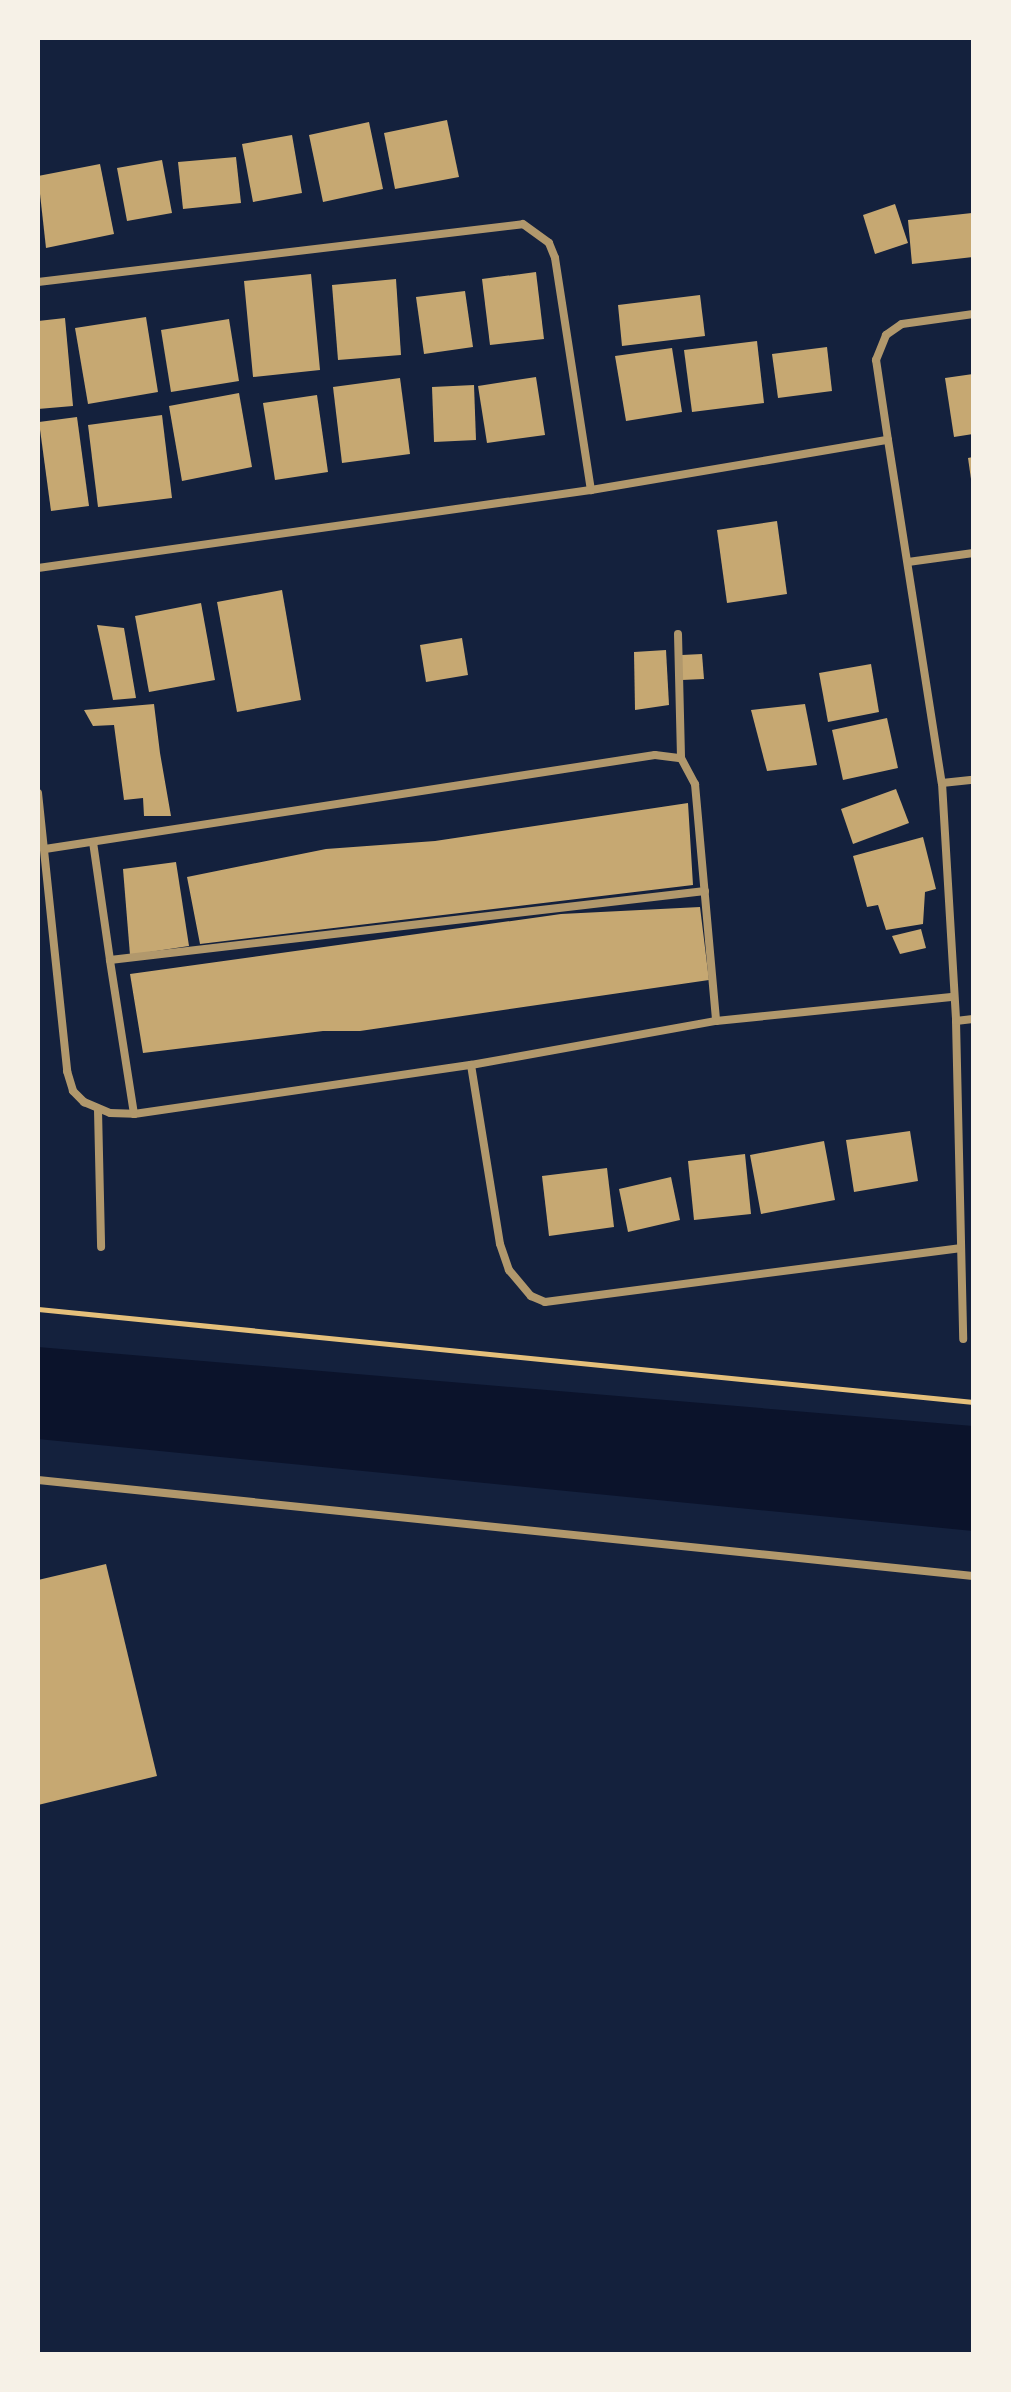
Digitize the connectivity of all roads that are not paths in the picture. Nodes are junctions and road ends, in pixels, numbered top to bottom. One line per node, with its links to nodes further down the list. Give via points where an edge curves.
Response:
1 (38, 282): 4 (street, via 523,224 549,243 555,258)
2 (973, 314): 3 (street, via 902,324 886,335 876,360)
3 (888, 440): 4 (street); 6 (street)
4 (591, 490): 7 (street)
5 (973, 553): 6 (street)
6 (908, 562): 11 (street)
7 (38, 568)
8 (678, 634): 9 (street)
9 (681, 758): 13 (street, via 655,755); 15 (street, via 695,784)
10 (973, 780): 11 (street)
11 (942, 783): 17 (street)
12 (38, 793): 14 (street)
13 (93, 842): 14 (street); 16 (street)
14 (45, 849): 22 (street, via 67,1071 73,1091)
15 (705, 891): 16 (street); 19 (street)
16 (110, 960): 23 (street)
17 (954, 997): 19 (street); 20 (street)
18 (973, 1019): 20 (street)
19 (716, 1021): 21 (street)
20 (956, 1021): 25 (street)
21 (471, 1065): 23 (street); 25 (street, via 500,1244 509,1270 531,1296 545,1302)
22 (98, 1110): 23 (street); 24 (street)
23 (134, 1114)
24 (101, 1247)
25 (959, 1248): 26 (street)
26 (963, 1339)
27 (38, 1480): 28 (street)
28 (973, 1576)

